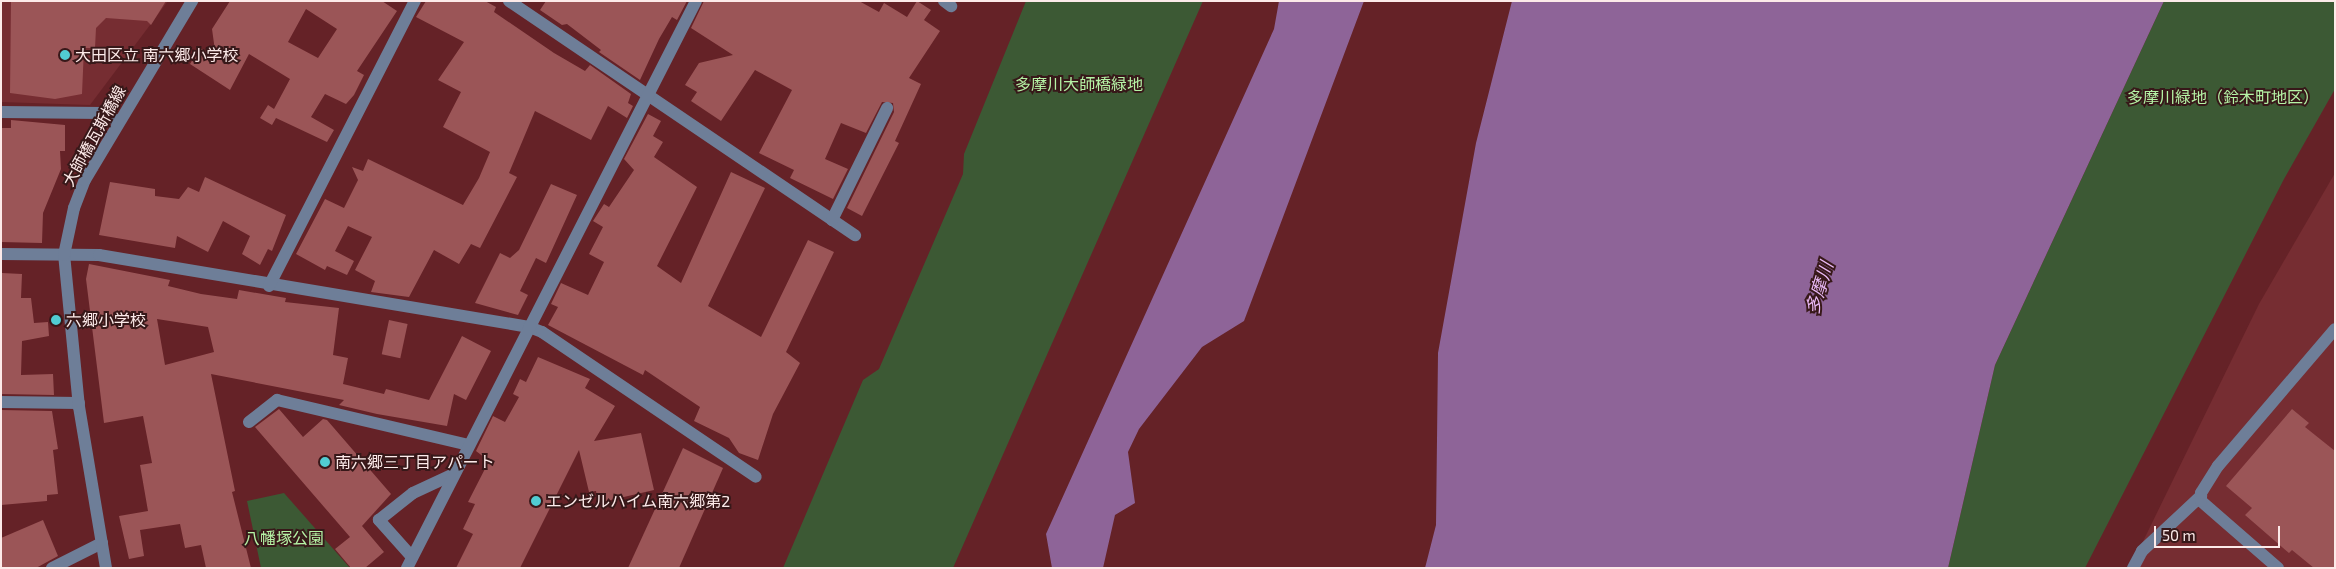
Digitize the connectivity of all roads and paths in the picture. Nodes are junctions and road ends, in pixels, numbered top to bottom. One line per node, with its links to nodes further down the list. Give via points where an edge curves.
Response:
1 (192, 1): 8 (street, 大師橋瓦斯橋線)
2 (415, 1): 13 (street)
3 (510, 1): 5 (street)
4 (696, 1): 5 (street)
5 (648, 94): 9 (street); 14 (street)
6 (887, 108): 9 (street)
7 (1, 112): 8 (street, via 103,113)
8 (119, 122): 12 (street, 大師橋瓦斯橋線, via 85,180 74,208)
9 (832, 220): 10 (street)
10 (854, 235)
11 (1, 254): 12 (street)
12 (64, 255): 13 (street, via 100,255); 17 (street, 大師橋瓦斯橋線)
13 (269, 286): 14 (street)
14 (528, 327): 19 (street); 21 (street, via 550,338)
15 (2335, 329): 22 (street, via 2218,466)
16 (1, 402): 17 (street)
17 (79, 403): 23 (street, 大師橋瓦斯橋線)
18 (249, 422): 19 (street, via 277,400)
19 (470, 445): 20 (street)
20 (454, 474): 24 (street); 24 (street, via 413,493 379,520)
21 (756, 477)
22 (2201, 496): 27 (street, via 2142,551); 28 (street, via 2202,501)
23 (102, 543): 25 (street); 26 (street, 大師橋瓦斯橋線)
24 (410, 562)
25 (52, 568)
26 (106, 568)
27 (2133, 568)
28 (2278, 568)

